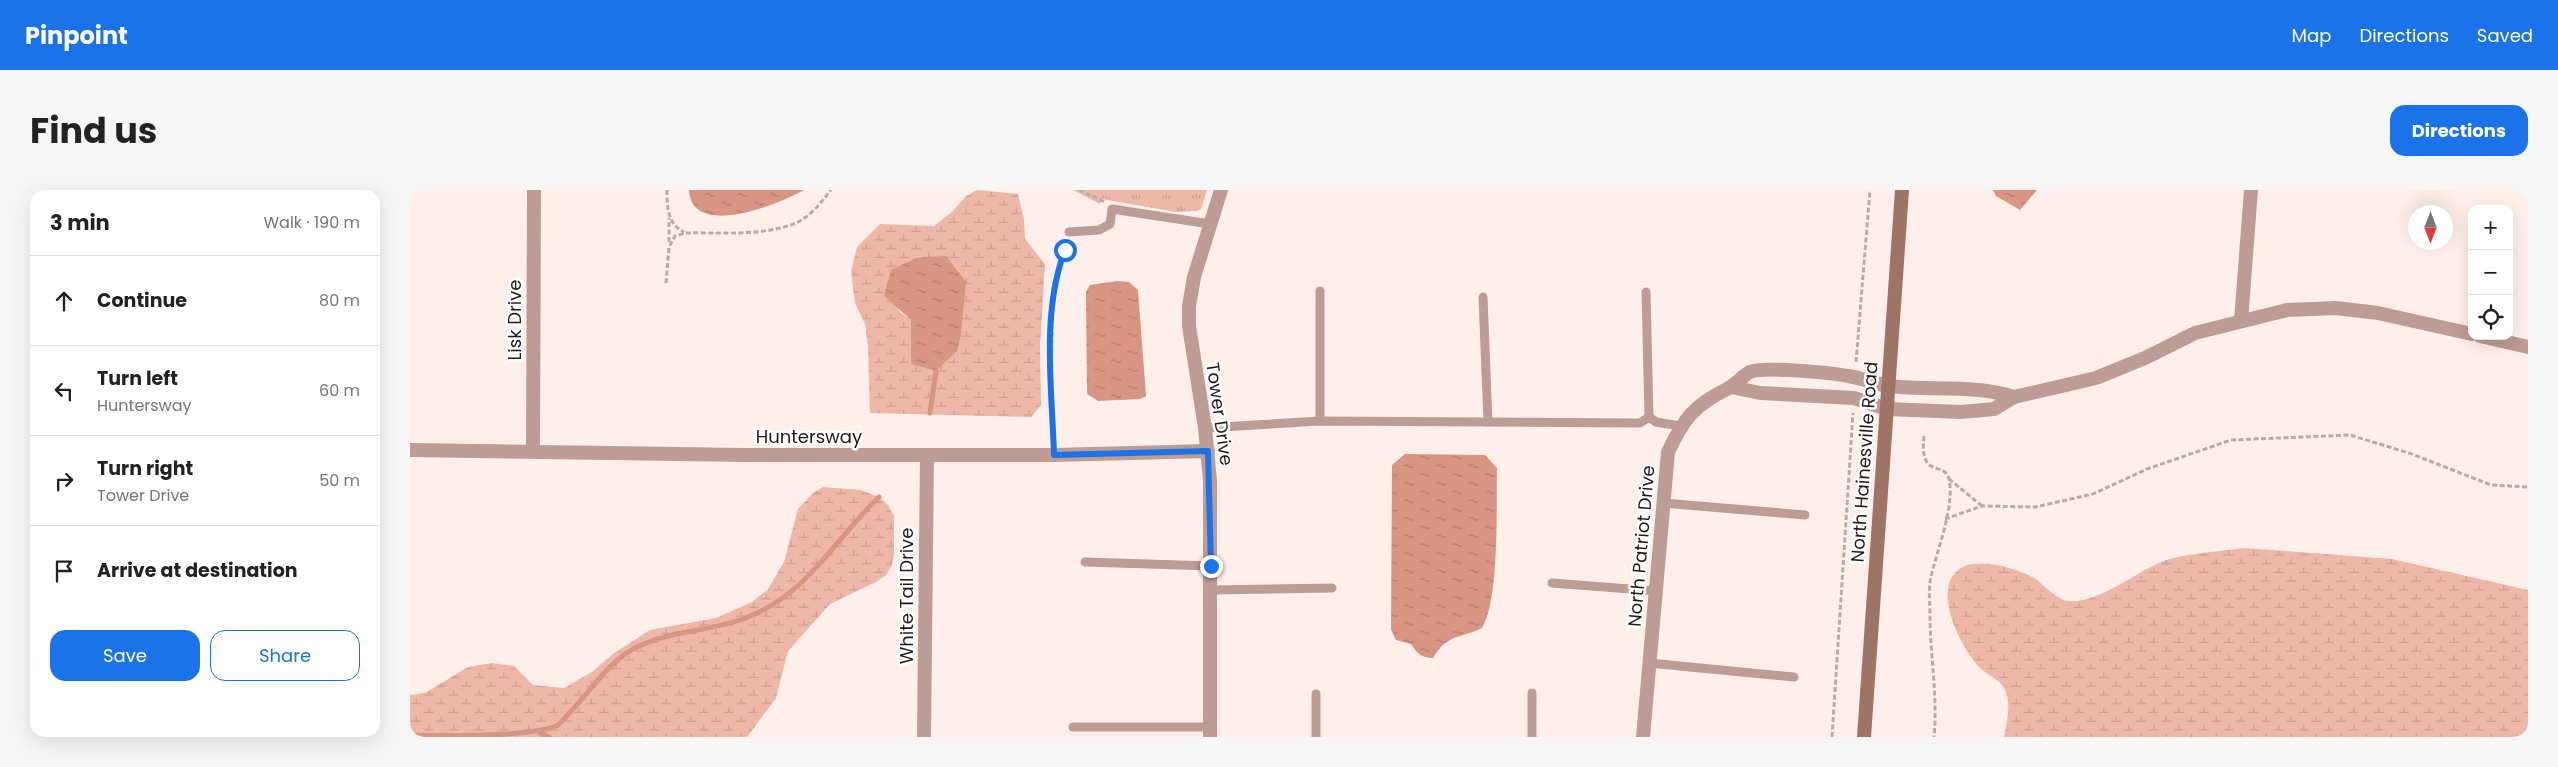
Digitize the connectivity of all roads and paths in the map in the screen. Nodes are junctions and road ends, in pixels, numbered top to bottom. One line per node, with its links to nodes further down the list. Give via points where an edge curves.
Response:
1 (534, 190): 36 (street, Lisk Drive)
2 (667, 190): 10 (path)
3 (831, 190): 13 (path, via 798,222 765,230)
4 (1079, 190): 9 (path, via 1106,202)
5 (1221, 190): 11 (street, Tower Drive)
6 (1870, 190): 23 (path)
7 (1902, 190): 24 (main road, North Hainesville Road)
8 (2251, 190): 19 (street)
9 (1112, 209): 11 (lane); 12 (lane, via 1110,224 1099,230)
10 (669, 215): 13 (path, via 675,227); 14 (path)
11 (1210, 224): 33 (street, Tower Drive, via 1189,306 1189,326)
12 (1069, 232): 39 (path, via 1054,286 1050,384)
13 (686, 233): 14 (path, via 675,236)
14 (669, 247): 15 (path)
15 (666, 283)
16 (1320, 290): 30 (lane)
17 (1646, 292): 29 (lane)
18 (1483, 297): 31 (lane)
19 (2241, 322): 20 (street, via 2287,310 2336,308 2378,313); 26 (street, via 2195,333 2096,378)
20 (2468, 333)
21 (2497, 340): 22 (street)
22 (2528, 347)
23 (1856, 378): 24 (street, North Patriot Drive); 25 (street, North Patriot Drive, via 1778,370 1751,371)
24 (1888, 386): 26 (street, North Patriot Drive, via 1994,392); 28 (main road, North Hainesville Road)
25 (1731, 387): 27 (street, via 1760,393); 32 (street, North Patriot Drive, via 1697,406)
26 (2014, 397): 28 (street, via 2002,406 1961,412)
27 (1854, 398): 28 (street); 62 (path)
28 (1887, 409): 63 (main road, North Hainesville Road)
29 (1649, 417): 31 (lane, via 1640,423); 32 (lane, via 1656,422)
30 (1320, 422): 31 (lane); 33 (lane)
31 (1488, 422)
32 (1680, 426): 42 (street, North Patriot Drive, via 1668,452)
33 (1205, 428): 37 (street, Tower Drive)
34 (1924, 436): 40 (path, via 1922,454 1926,463 1944,472)
35 (410, 450): 36 (street, Huntersway)
36 (533, 450): 38 (street, Huntersway)
37 (1208, 451): 39 (street, Huntersway); 47 (street, Tower Drive)
38 (926, 455): 39 (street, Huntersway); 58 (street, White Tail Drive)
39 (1054, 455)
40 (1948, 479): 43 (path); 45 (path)
41 (2528, 487): 43 (path, via 2491,485 2412,454 2350,435 2232,440 2147,469 2093,494 2035,506)
42 (1663, 503): 44 (lane); 51 (street, North Patriot Drive)
43 (1982, 506): 45 (path)
44 (1805, 515)
45 (1945, 519): 64 (path, via 1930,579 1930,654 1936,716)
46 (1085, 562): 47 (lane)
47 (1211, 566): 50 (street, Tower Drive)
48 (1552, 583): 51 (lane)
49 (1332, 588): 50 (lane)
50 (1211, 590): 57 (street, Tower Drive)
51 (1656, 591): 52 (street, North Patriot Drive)
52 (1649, 663): 53 (lane); 61 (street, North Patriot Drive)
53 (1794, 676)
54 (1532, 693): 60 (lane)
55 (1316, 694): 59 (lane)
56 (1073, 727): 57 (lane)
57 (1210, 732)
58 (924, 737)
59 (1316, 737)
60 (1532, 737)
61 (1643, 737)
62 (1832, 737)
63 (1864, 737)
64 (1934, 737)

